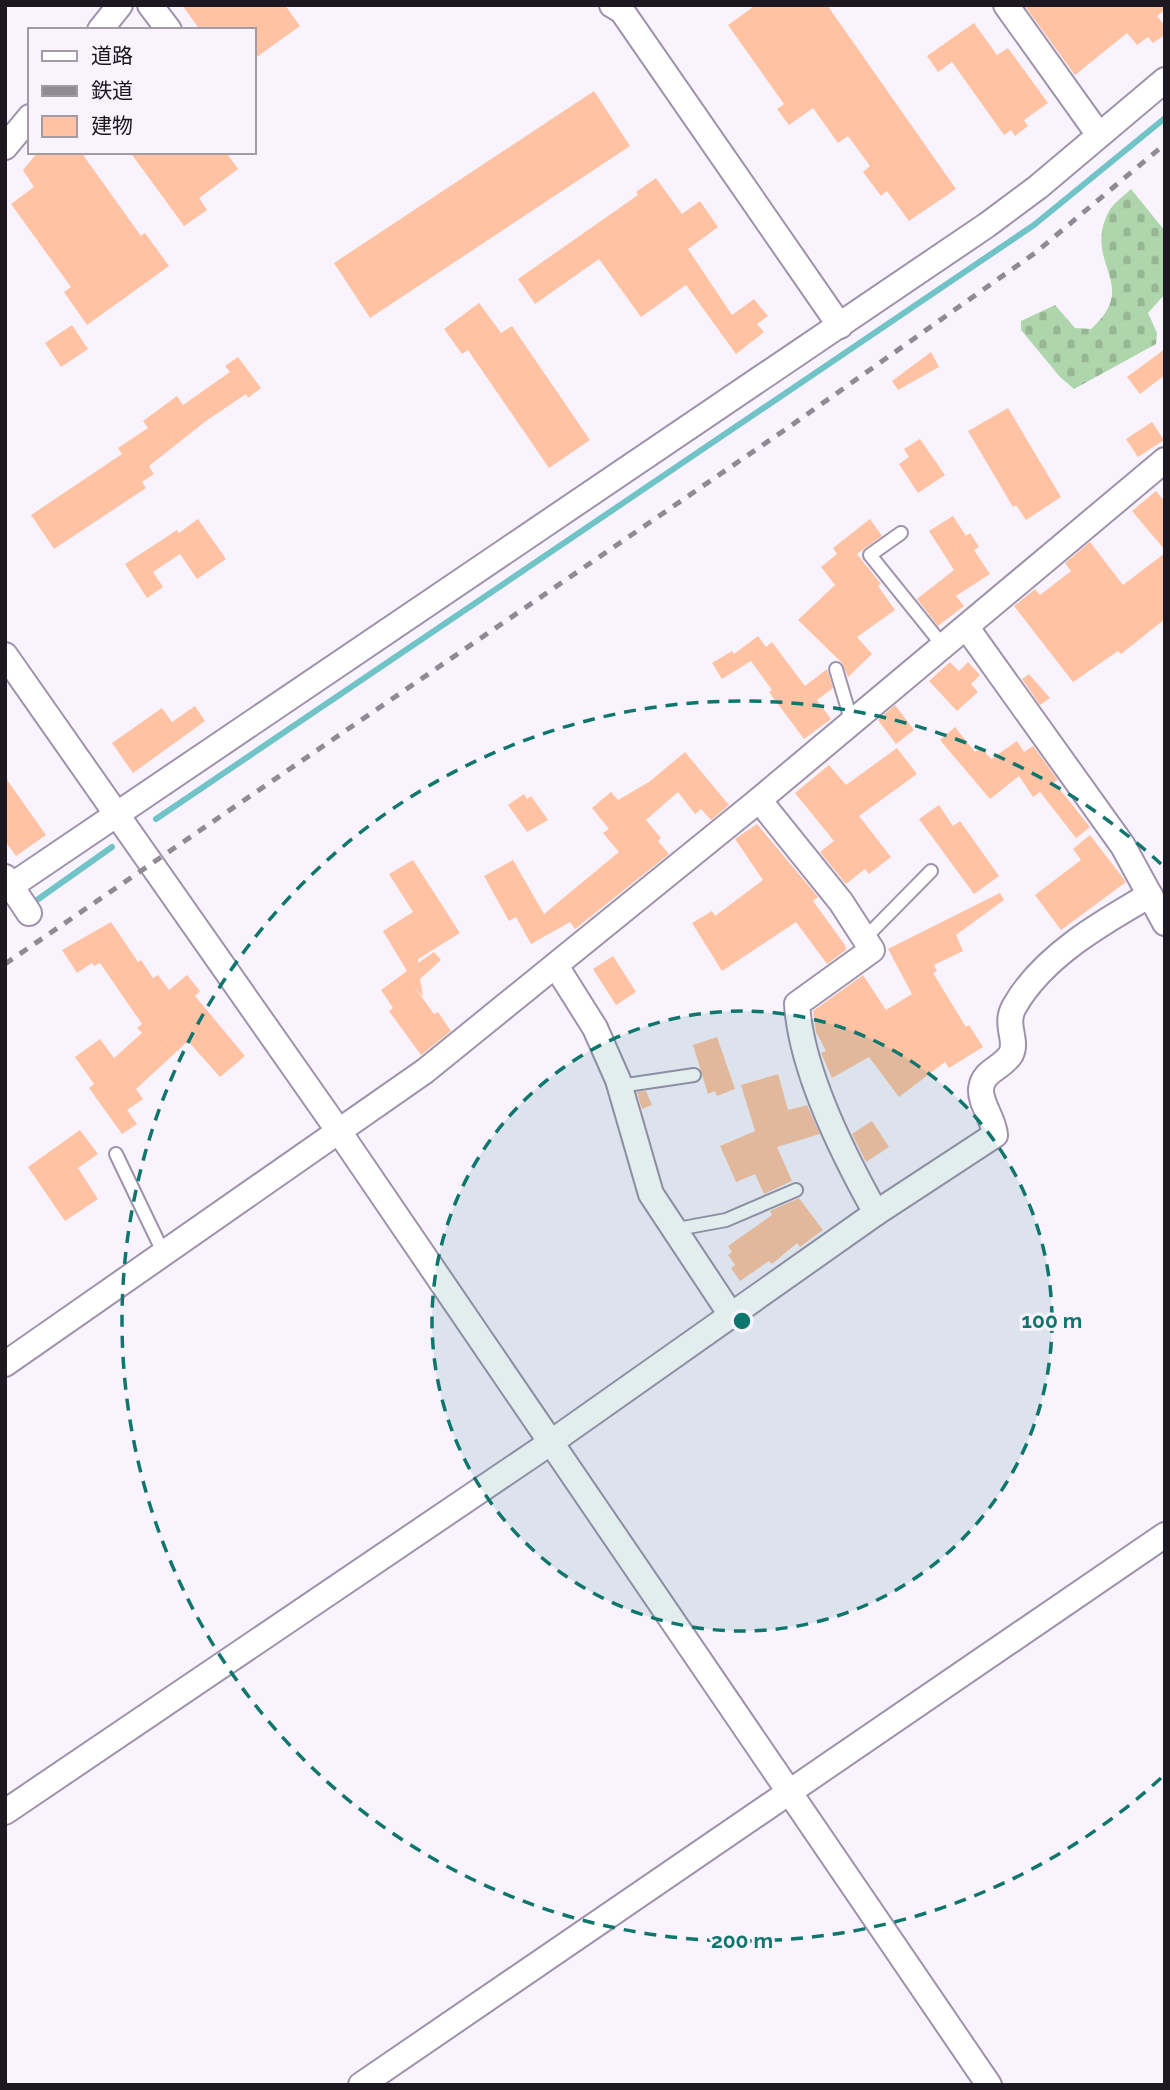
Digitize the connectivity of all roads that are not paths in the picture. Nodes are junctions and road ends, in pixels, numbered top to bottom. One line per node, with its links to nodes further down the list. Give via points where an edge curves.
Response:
1 (120, 5): 5 (street)
2 (150, 5): 6 (street)
3 (1006, 5): 9 (street)
4 (620, 7): 11 (street)
5 (102, 28)
6 (167, 28)
7 (1165, 80): 9 (street)
8 (28, 119): 10 (street)
9 (1099, 135): 11 (street, via 987,225)
10 (5, 147)
11 (840, 326): 20 (street)
12 (1165, 460): 14 (street)
13 (901, 533): 15 (lane, via 870,555)
14 (967, 628): 15 (street); 23 (street, via 1123,846)
15 (944, 648): 18 (street)
16 (5, 654): 20 (street)
17 (836, 670): 18 (lane)
18 (853, 723): 19 (street)
19 (759, 800): 26 (street, via 841,902); 27 (street)
20 (116, 813): 22 (street); 30 (street)
21 (931, 871): 26 (lane)
22 (8, 881): 24 (street)
23 (1150, 895): 25 (street); 33 (street, via 1067,950 1036,978 1013,1008 1008,1025 1013,1044 1010,1055 983,1078 980,1093 995,1135)
24 (29, 913)
25 (1165, 923)
26 (864, 939): 33 (street, via 872,950 797,1004 799,1028 842,1153)
27 (556, 966): 29 (street, via 595,1028); 30 (street)
28 (694, 1075): 29 (lane)
29 (620, 1086): 34 (street, via 651,1194)
30 (340, 1133): 35 (street); 38 (street)
31 (117, 1154): 35 (lane)
32 (796, 1191): 34 (lane, via 726,1220)
33 (876, 1213): 36 (street)
34 (672, 1230): 36 (street)
35 (164, 1254): 37 (street)
36 (731, 1315): 38 (street)
37 (5, 1364)
38 (550, 1443): 40 (street); 41 (street)
39 (1165, 1535): 40 (street)
40 (789, 1793): 42 (street); 43 (street)
41 (5, 1812)
42 (361, 2085)
43 (989, 2085)

